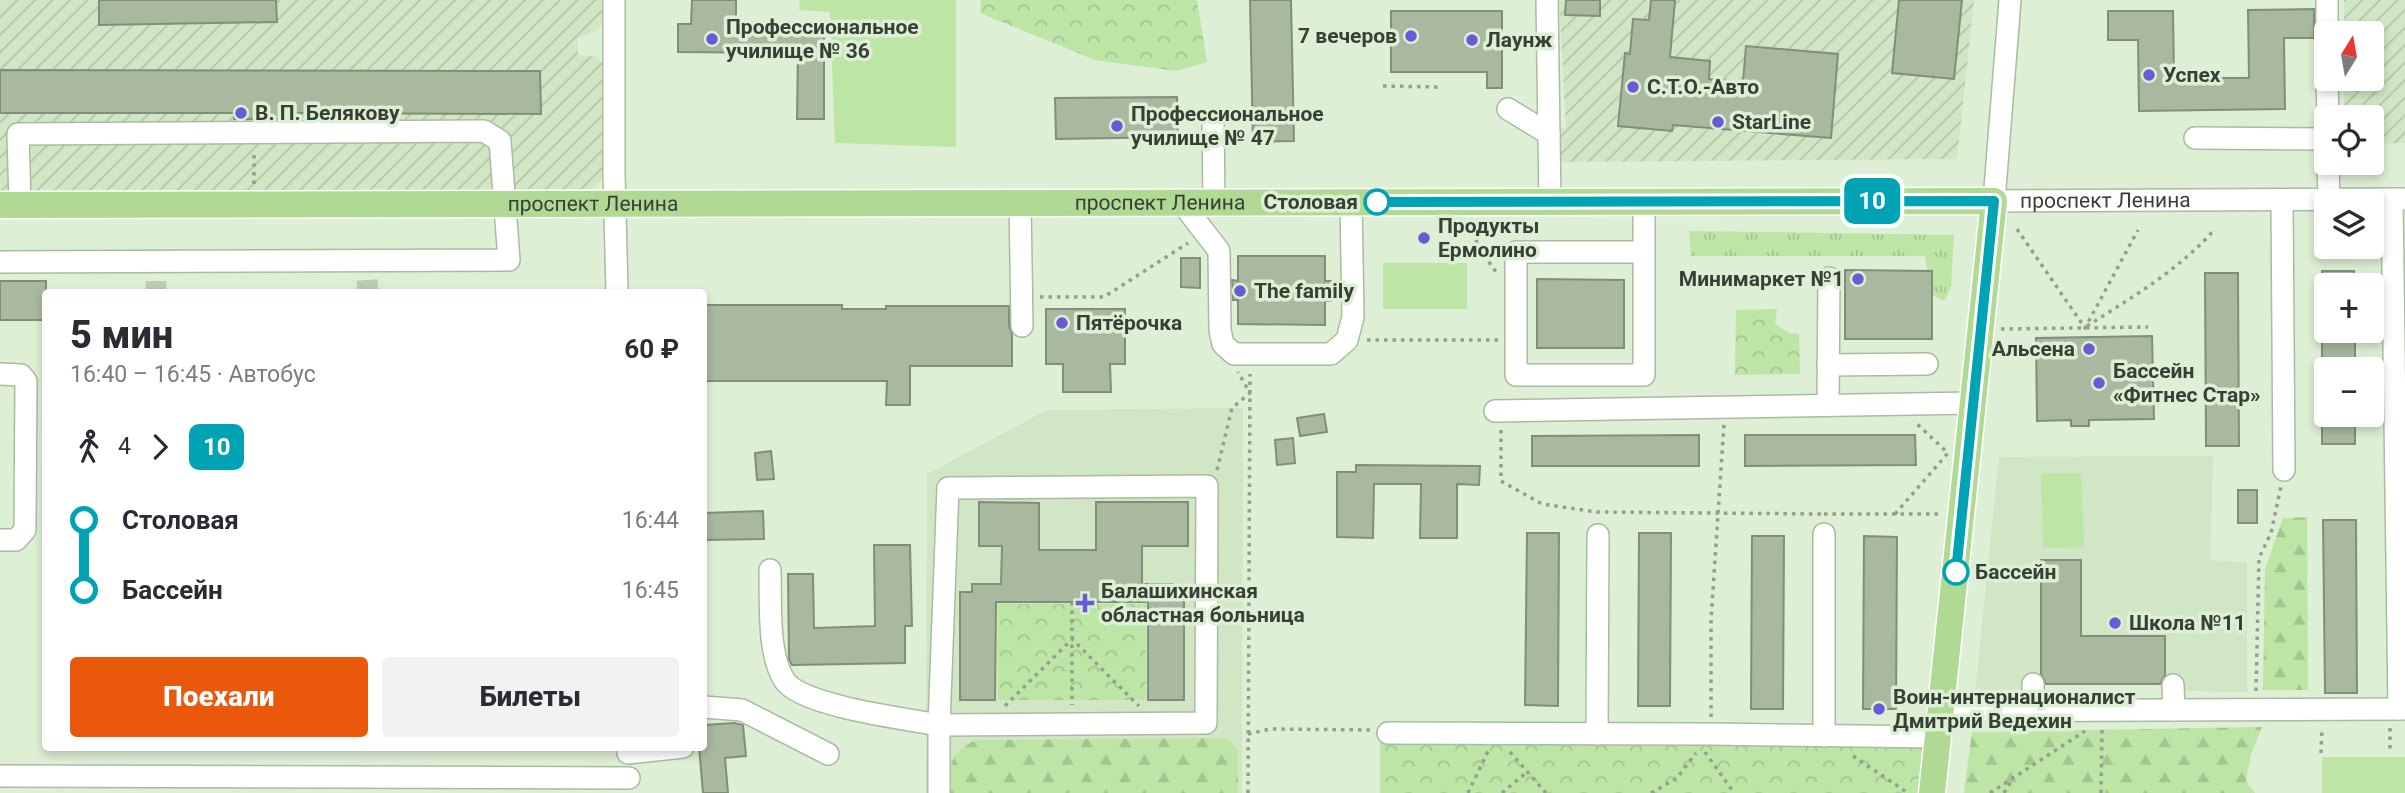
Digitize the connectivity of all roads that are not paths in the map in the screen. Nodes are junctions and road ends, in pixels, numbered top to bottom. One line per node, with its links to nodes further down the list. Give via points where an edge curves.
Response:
1 (614, 0): 20 (street)
2 (1547, 0): 8 (street)
3 (2010, 0): 14 (street)
4 (2327, 0): 5 (street)
5 (2327, 21)
6 (1508, 109): 8 (street)
7 (1213, 120): 15 (street)
8 (1549, 134): 17 (street)
9 (2195, 138): 10 (street)
10 (2314, 139)
11 (2282, 200): 12 (street, проспект Ленина); 14 (street, проспект Ленина); 35 (street)
12 (2314, 200)
13 (2398, 200): 43 (street)
14 (1994, 201): 18 (main road, проспект Ленина); 32 (main road)
15 (1214, 202): 16 (main road, проспект Ленина); 22 (main road, проспект Ленина)
16 (1351, 202): 17 (main road, проспект Ленина); 22 (street, via 1353,317 1347,340 1331,354 1234,355 1223,344 1220,330 1219,251)
17 (1549, 202): 18 (main road, проспект Ленина)
18 (1644, 202): 24 (street)
19 (504, 203): 20 (main road, проспект Ленина); 23 (main road, проспект Ленина); 23 (street, via 500,141 484,131 18,134); 25 (street, via 509,260 367,271 155,271)
20 (614, 203): 21 (main road, проспект Ленина); 27 (street)
21 (1020, 203): 22 (main road, проспект Ленина); 28 (street)
22 (1182, 203)
23 (10, 204)
24 (1644, 252): 24 (street, via 1644,375 1516,375 1516,252)
25 (0, 262)
26 (1829, 278): 30 (street)
27 (617, 289)
28 (1022, 327)
29 (1927, 364): 30 (street)
30 (1828, 365): 33 (street)
31 (0, 374): 38 (street, via 21,374 26,381 25,530 16,540)
32 (1973, 403): 33 (street); 46 (main road)
33 (1828, 405): 34 (street)
34 (1495, 411)
35 (2284, 470)
36 (1823, 524): 50 (street)
37 (1598, 535): 49 (street)
38 (0, 540)
39 (770, 570): 47 (street, via 773,633 785,682 797,693 832,704)
40 (2033, 684): 45 (street)
41 (2173, 685): 44 (street)
42 (707, 707): 52 (street, via 741,710)
43 (2402, 709): 44 (street)
44 (2174, 710): 45 (street)
45 (2033, 711): 46 (street)
46 (1940, 724): 50 (street); 56 (main road)
47 (939, 725): 47 (street, via 948,488 1208,486 1206,723); 55 (street)
48 (1388, 733): 49 (street)
49 (1597, 734): 50 (street)
50 (1824, 736)
51 (628, 751): 54 (street)
52 (828, 754)
53 (0, 776): 54 (street)
54 (629, 785)
55 (939, 793)
56 (1932, 793)

